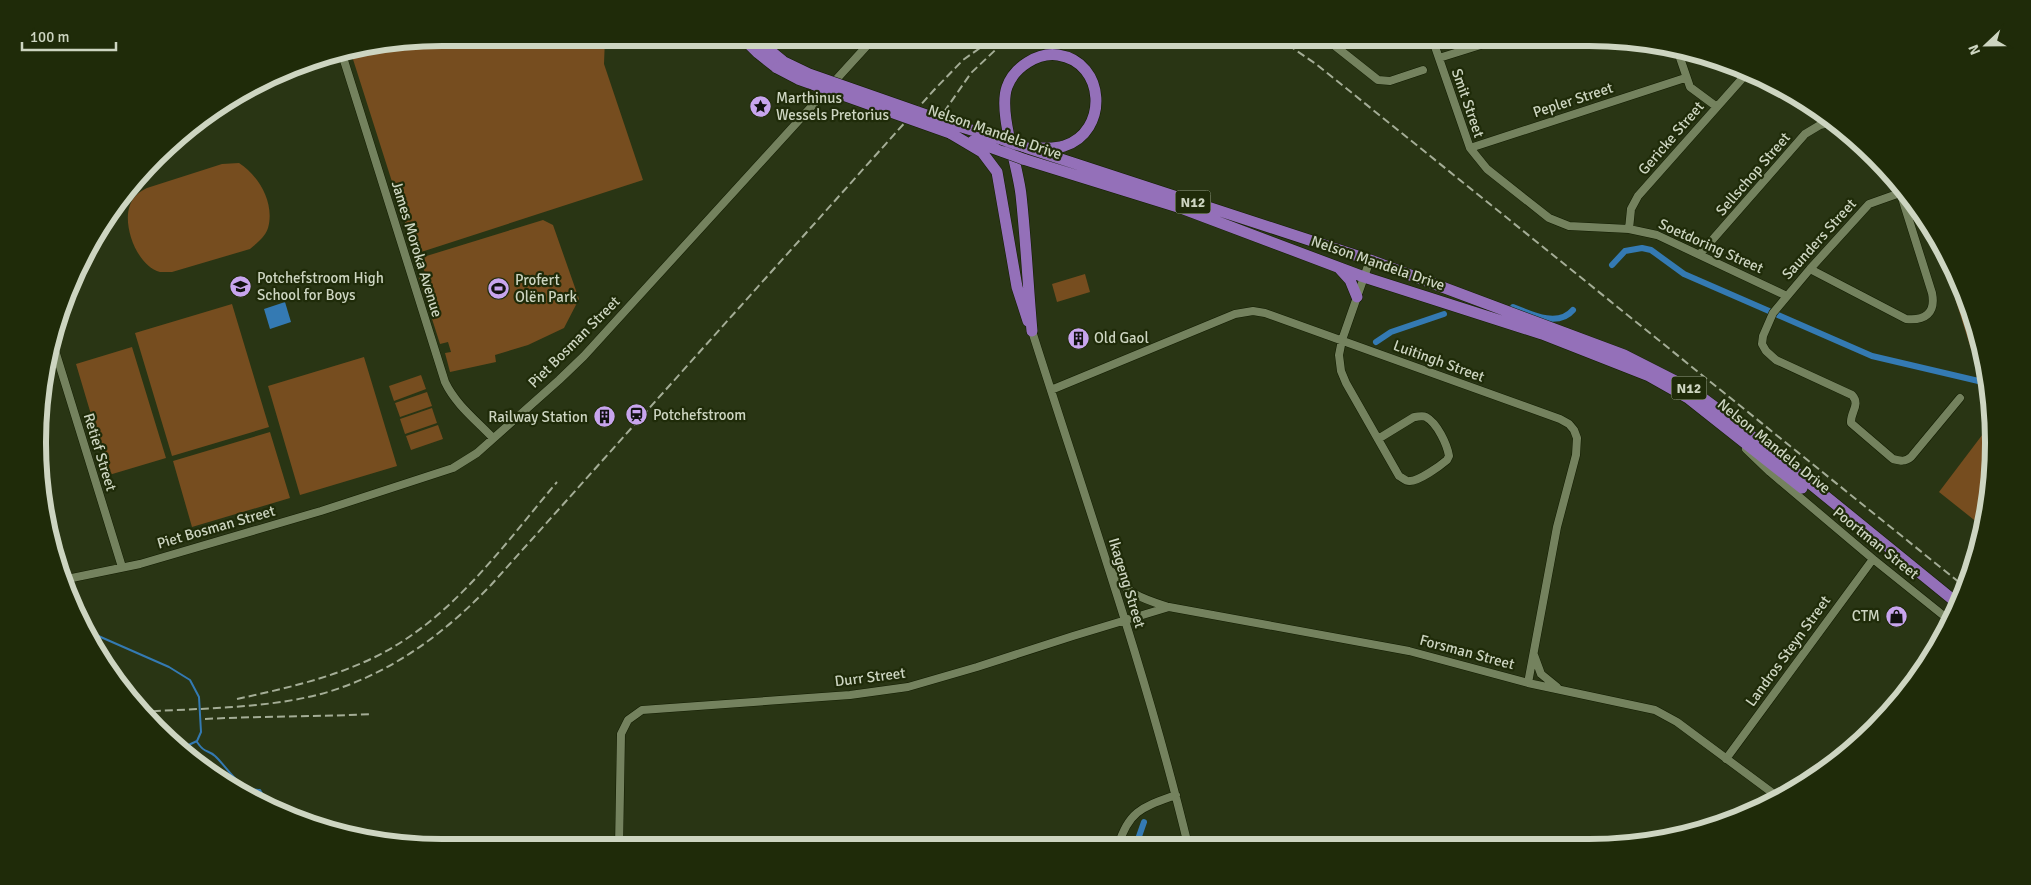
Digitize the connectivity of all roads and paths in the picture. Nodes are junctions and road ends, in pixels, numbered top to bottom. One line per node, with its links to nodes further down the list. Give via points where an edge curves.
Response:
1 (751, 46): 10 (highway, Nelson Mandela Drive / N12)
2 (763, 46): 10 (highway, Nelson Mandela Drive / N12)
3 (867, 46): 35 (street, Piet Bosman Street, via 584,356)
4 (1334, 46): 11 (street, via 1378,80 1390,81)
5 (1434, 46): 8 (street, Smit Street)
6 (1477, 46): 8 (street)
7 (1679, 57): 13 (street)
8 (1438, 58): 18 (street, Smit Street)
9 (344, 59): 35 (street, James Moroka Avenue, via 441,372 455,399)
10 (781, 65): 16 (highway, Nelson Mandela Drive / N12, bridge)
11 (1423, 70)
12 (1743, 77): 14 (street, Gericke Street)
13 (1685, 78): 14 (street, via 1690,87); 18 (street, Pepler Street)
14 (1717, 107): 21 (street, Gericke Street, via 1638,196 1631,209)
15 (1825, 125): 22 (street, Sellschop Street, via 1805,134)
16 (952, 129): 17 (highway, Nelson Mandela Drive / N12, bridge); 24 (highway, Nelson Mandela Drive / N12, bridge, via 1023,159 1181,208); 29 (highway, via 982,152 997,172 1017,287)
17 (1018, 145): 23 (highway, Nelson Mandela Drive / N12); 29 (highway, via 1038,148 1063,146 1079,138 1091,126 1096,109 1095,87 1077,62 1058,55 1037,58 1015,73 1005,96 1005,113 1021,195)
18 (1470, 148): 21 (street, Soetdoring Street, via 1487,169 1534,208 1558,223)
19 (1897, 194): 25 (street, Saunders Street, via 1868,204)
20 (1902, 200): 25 (street, via 1932,293 1933,302 1928,314 1922,318 1906,319)
21 (1629, 229): 22 (street, Soetdoring Street, via 1657,235)
22 (1700, 254): 27 (street, Soetdoring Street)
23 (1370, 260): 26 (street); 41 (highway, Nelson Mandela Drive / N12, via 1624,355 1678,382 1727,416)
24 (1339, 267): 26 (highway, Nelson Mandela Drive / N12); 28 (highway, via 1350,280)
25 (1810, 269): 27 (street, Saunders Street)
26 (1364, 276): 28 (street); 34 (highway, Nelson Mandela Drive / N12, via 1616,362 1675,390)
27 (1786, 296): 33 (street, Saunders Street, via 1773,313 1763,336 1762,344 1766,351 1776,360 1852,395 1857,405 1852,424 1893,458 1901,461 1911,457)
28 (1357, 297): 30 (street)
29 (1032, 332): 32 (street, Ikageng Street)
30 (1342, 340): 32 (street, Luitingh Street, via 1265,313 1244,312); 36 (street, via 1339,355 1341,371); 46 (street, Luitingh Street, via 1560,419 1574,430 1576,455 1557,527)
31 (56, 357): 38 (street, Retief Street)
32 (1050, 390): 39 (street, Ikageng Street)
33 (1960, 398)
34 (1722, 423): 37 (street, Poortman Street, via 1752,456); 42 (highway, Nelson Mandela Drive / N12)
35 (493, 438): 38 (street, Piet Bosman Street, via 466,461 439,474)
36 (1378, 439): 36 (street, via 1400,476 1410,482 1442,464 1449,456 1445,442 1427,417 1414,418)
37 (1873, 559): 44 (street, Poortman Street); 49 (street, Landros Steyn Street)
38 (122, 568): 40 (street, Piet Bosman Street)
39 (1109, 568): 43 (street, via 1124,588 1141,598); 45 (street, Ikageng Street)
40 (70, 578)
41 (1953, 599)
42 (1949, 606)
43 (1169, 607): 45 (street, Forsman Street); 47 (street, Forsman Street, via 1409,651)
44 (1945, 617)
45 (1124, 620): 51 (street, Ikageng Street); 52 (street, Durr Street, via 908,687 850,695 642,710 628,720 621,734)
46 (1534, 653): 47 (street, Luitingh Street); 48 (street, via 1542,674)
47 (1528, 683): 48 (street, Forsman Street)
48 (1560, 689): 49 (street, Forsman Street, via 1655,710 1677,722)
49 (1726, 759): 50 (street, Forsman Street)
50 (1773, 793)
51 (1176, 795): 53 (street, via 1150,804 1133,815); 54 (street, Ikageng Street)
52 (619, 839)
53 (1121, 839)
54 (1187, 839)

